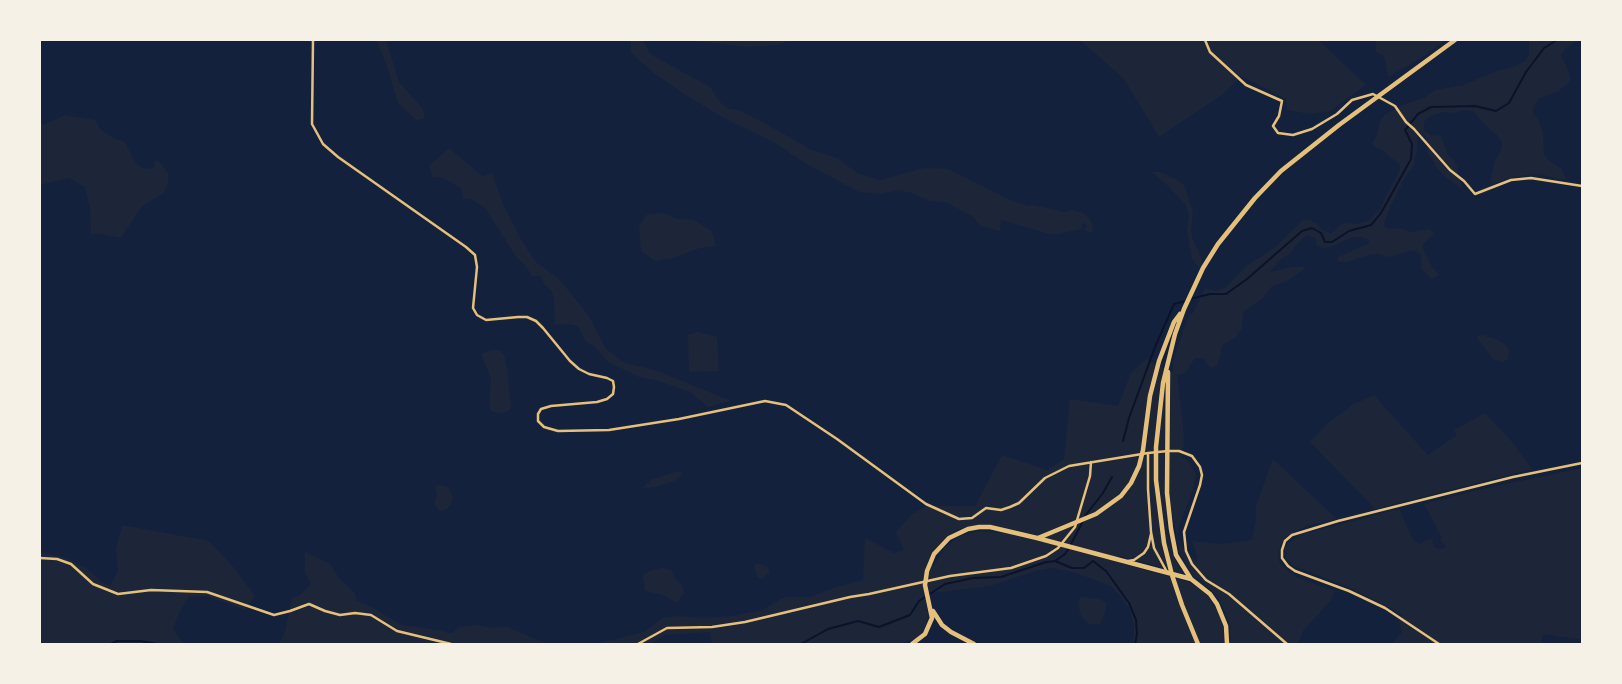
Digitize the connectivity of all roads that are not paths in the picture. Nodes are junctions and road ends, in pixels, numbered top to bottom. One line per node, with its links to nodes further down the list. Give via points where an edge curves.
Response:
1 (313, 40): 8 (street, via 312,124 323,144 475,255 477,267 472,308 477,316 486,320 527,317 536,321 579,370 613,381 613,394 607,399 541,409 538,421 544,428 610,430 765,401 786,405 926,504 959,519 972,518 986,508 1001,510 1010,507 1019,503 1045,478 1069,466)
2 (1204, 40): 4 (street, via 1210,52 1246,85 1282,101 1273,126 1278,133 1293,135 1312,130 1352,100 1373,94 1395,106 1406,122 1475,194 1511,180 1531,178)
3 (1455, 40): 5 (main road, via 1281,171 1218,244)
4 (1582, 186)
5 (1184, 309): 6 (main road); 11 (main road, via 1174,322 1159,361 1143,450 1131,483 1121,496 1096,514)
6 (1168, 361): 15 (main road, via 1167,493 1176,555); 21 (main road, via 1156,447 1159,512 1172,575)
7 (1148, 453): 8 (street); 10 (street); 23 (street, via 1179,452 1192,456 1197,462 1202,474 1200,485 1184,532 1189,558 1206,580 1229,594)
8 (1091, 462): 18 (street, via 1075,528 1058,548 1046,556 1011,568 950,576 745,622 712,628 667,628)
9 (1582, 463): 24 (street, via 1338,521 1292,535 1285,541 1282,558 1295,571 1385,608)
10 (1152, 532): 13 (street, via 1144,553); 14 (street, via 1154,548)
11 (1037, 538): 13 (main road); 16 (main road, via 979,527 958,533 941,546 929,564 925,585)
12 (40, 558): 17 (street, via 71,564 92,584 118,594 151,590 207,592 274,615 309,604 340,615 370,614 397,632)
13 (1128, 562): 14 (main road)
14 (1167, 572): 15 (main road)
15 (1191, 579): 22 (main road, via 1217,604 1226,626)
16 (930, 606): 19 (main road, via 932,618 929,626 925,634); 20 (main road, via 951,632)
17 (451, 644)
18 (638, 644)
19 (912, 644)
20 (974, 644)
21 (1198, 644)
22 (1227, 644)
23 (1287, 644)
24 (1439, 644)

